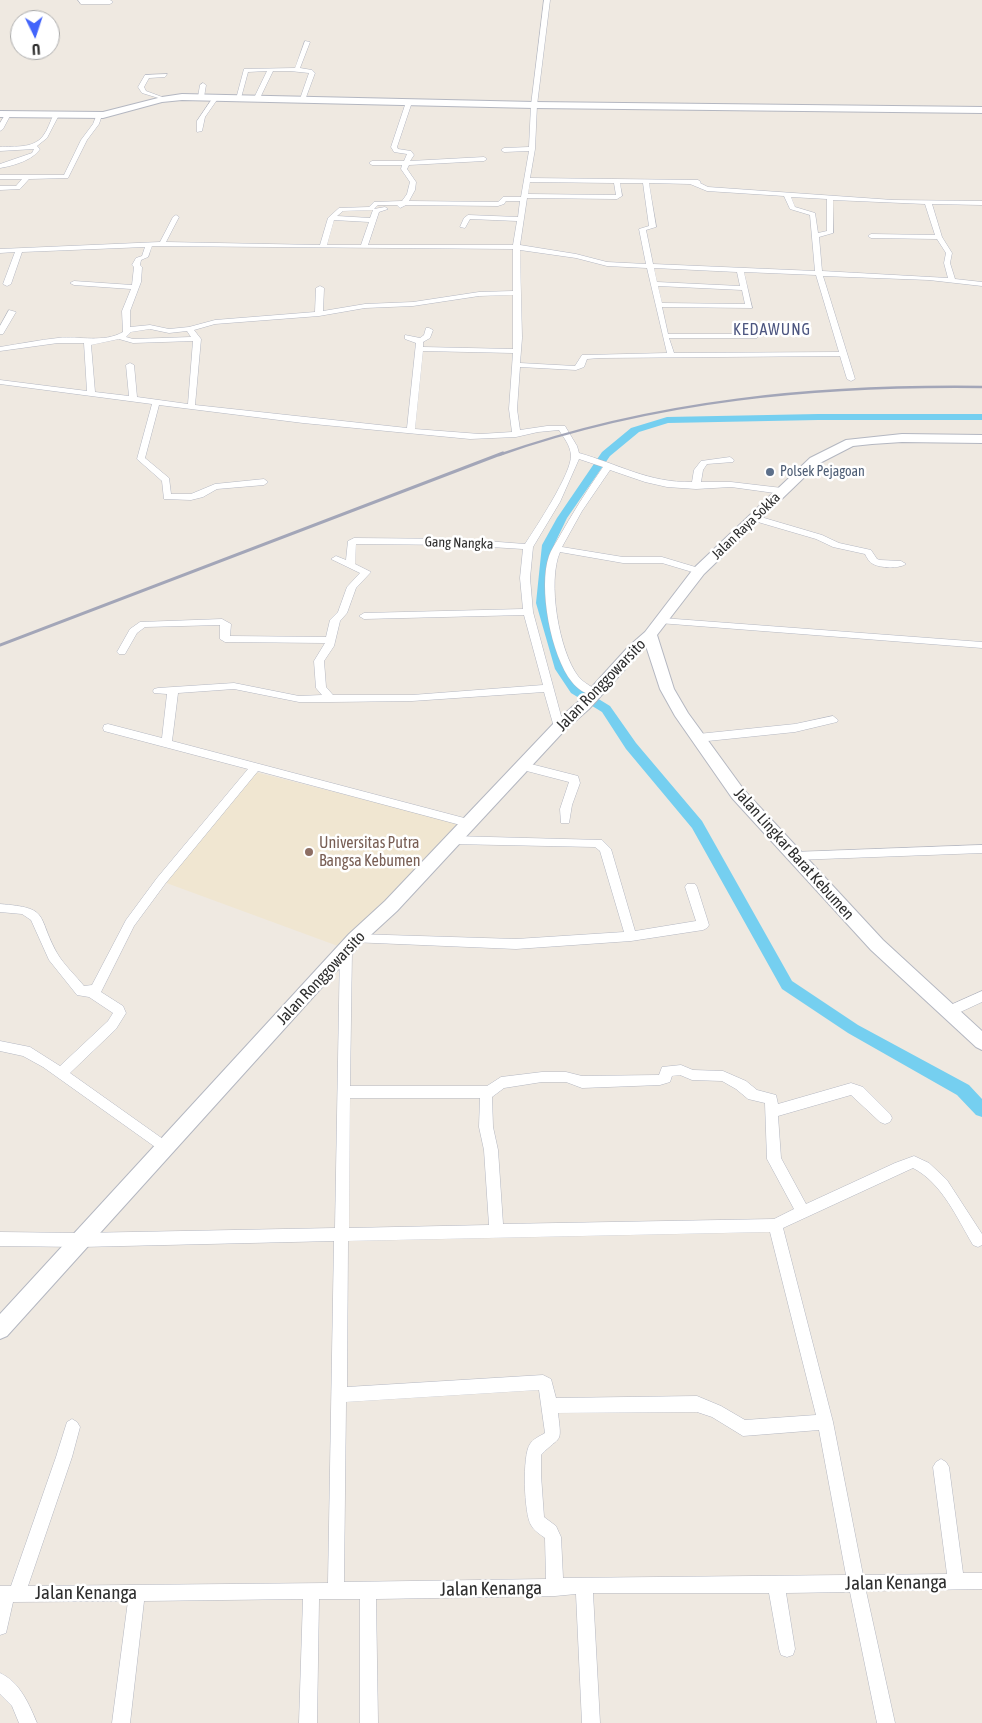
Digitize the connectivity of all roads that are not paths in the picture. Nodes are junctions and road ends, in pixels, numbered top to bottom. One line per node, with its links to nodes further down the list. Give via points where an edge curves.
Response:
1 (81, 0): 3 (street, via 86,3)
2 (547, 0): 16 (street)
3 (110, 2)
4 (307, 42): 6 (street)
5 (271, 69): 6 (street); 11 (street, via 246,70); 12 (street)
6 (297, 69): 14 (street, via 312,73)
7 (165, 75): 13 (street, via 146,76 141,87 144,92)
8 (203, 85): 9 (street)
9 (201, 97): 10 (main road); 13 (main road)
10 (216, 97): 11 (main road); 22 (street, via 200,121)
11 (238, 98): 12 (main road)
12 (257, 98): 14 (main road)
13 (163, 99): 20 (main road)
14 (303, 99): 15 (main road)
15 (409, 102): 16 (main road); 29 (street, via 394,147 396,151 411,154)
16 (534, 105): 17 (main road); 25 (street)
17 (982, 110)
18 (4, 114): 19 (main road); 21 (street)
19 (56, 115): 20 (main road); 23 (street, via 46,137)
20 (98, 115): 32 (street, via 67,176)
21 (0, 129)
22 (199, 131)
23 (33, 147): 24 (street); 30 (street, via 37,149 34,154)
24 (0, 149)
25 (532, 149): 26 (street); 33 (street)
26 (504, 150)
27 (484, 159): 29 (street)
28 (372, 163): 29 (street)
29 (406, 163): 41 (street, via 404,169 413,185)
30 (0, 166)
31 (0, 177): 32 (street)
32 (27, 177): 36 (street, via 20,187)
33 (527, 180): 34 (street); 38 (street)
34 (617, 181): 35 (street); 38 (street, via 619,196 616,198)
35 (646, 182): 37 (street, via 691,182 706,189); 58 (street, via 653,227 642,229)
36 (0, 188)
37 (787, 195): 39 (street); 48 (street, via 792,208 813,214)
38 (524, 198): 41 (street, via 503,199 499,204); 45 (street)
39 (830, 198): 40 (street); 48 (street, via 830,233)
40 (928, 202): 42 (street); 50 (street)
41 (406, 203): 44 (street, via 376,203 371,209 341,209); 46 (street, via 393,209 377,210)
42 (982, 203)
43 (176, 217): 52 (street)
44 (331, 218): 46 (street); 53 (street)
45 (519, 218): 47 (street, via 468,217); 54 (street)
46 (373, 220): 55 (street)
47 (463, 228)
48 (815, 235): 60 (street)
49 (871, 236): 50 (street)
50 (940, 237): 61 (street, via 949,253 947,263)
51 (149, 244): 52 (street); 57 (street); 66 (street, via 145,257 137,260)
52 (162, 244): 53 (street)
53 (322, 247): 55 (street)
54 (516, 247): 55 (street); 58 (street, via 573,255 607,264); 69 (street)
55 (364, 248)
56 (0, 250): 57 (street)
57 (19, 250): 63 (street)
58 (650, 266): 59 (street); 64 (street)
59 (740, 270): 60 (street); 68 (street)
60 (819, 273): 61 (street); 86 (street)
61 (952, 281): 65 (street)
62 (74, 283): 66 (street)
63 (7, 284)
64 (655, 284): 68 (street); 70 (street)
65 (982, 284)
66 (135, 287): 74 (street, via 126,311)
67 (320, 288): 72 (street)
68 (745, 288): 70 (street, via 749,306)
69 (516, 292): 72 (street, via 365,306); 85 (street)
70 (659, 305): 78 (street)
71 (12, 312): 76 (street)
72 (319, 314): 73 (street, via 215,322)
73 (189, 329): 74 (street, via 169,331 150,327); 81 (street)
74 (127, 330): 77 (street)
75 (429, 330): 83 (street)
76 (0, 332)
77 (120, 336): 81 (street, via 132,341); 82 (street)
78 (665, 336): 79 (street); 87 (street)
79 (754, 336)
80 (408, 337): 83 (street)
81 (197, 339): 95 (street)
82 (89, 342): 84 (street); 92 (street)
83 (420, 345): 85 (street); 96 (street)
84 (0, 349)
85 (517, 351): 89 (street)
86 (842, 354): 87 (street); 90 (street)
87 (671, 355): 89 (street, via 586,357 576,368)
88 (130, 365): 93 (street)
89 (517, 365): 97 (street, via 513,409)
90 (851, 380)
91 (0, 382): 92 (street)
92 (91, 394): 93 (street)
93 (133, 400): 94 (street)
94 (156, 403): 95 (street); 102 (street, via 141,459 166,480 167,497 191,497 215,487)
95 (191, 408): 96 (street)
96 (411, 431): 97 (street, via 492,437)
97 (516, 435): 99 (street, via 562,428)
98 (982, 439): 104 (main road, Jalan Raya Sokka, via 902,438 850,443 814,461)
99 (575, 455): 101 (street); 106 (street, via 556,502)
100 (730, 460): 103 (street, via 701,463)
101 (608, 465): 103 (street, via 654,482); 107 (street, via 575,513)
102 (264, 482)
103 (696, 486): 104 (street, via 725,484)
104 (782, 491): 105 (main road, Jalan Raya Sokka)
105 (754, 518): 110 (street, via 868,552 878,563); 111 (main road, Jalan Raya Sokka)
106 (528, 546): 109 (street, Gang Nangka, via 353,542); 112 (street, via 525,578)
107 (558, 549): 111 (street, via 623,560 662,560); 124 (street, via 553,556 551,571 553,616 562,654 571,674)
108 (336, 559): 109 (street)
109 (350, 564): 116 (street, via 366,573 352,587 342,613 335,620)
110 (901, 564)
111 (699, 571): 114 (main road, Jalan Raya Sokka)
112 (528, 612): 113 (street); 121 (street)
113 (364, 616)
114 (662, 621): 115 (main road, Jalan Raya Sokka); 117 (street)
115 (650, 635): 118 (main road, Jalan Ronggowarsito); 120 (main road, Jalan Lingkar Barat Kebumen)
116 (330, 640): 119 (street, via 226,639 226,624 222,622 143,624 133,631); 125 (street, via 328,650 319,661 321,688)
117 (982, 645)
118 (634, 650): 120 (main road); 124 (main road, Jalan Ronggowarsito)
119 (122, 652)
120 (657, 657): 129 (main road, Jalan Lingkar Barat Kebumen, via 667,689)
121 (548, 688): 125 (street, via 425,698); 127 (street)
122 (173, 690): 123 (street); 125 (street, via 234,686 292,698); 130 (street)
123 (158, 691)
124 (590, 698): 127 (main road, Jalan Ronggowarsito)
125 (331, 699)
126 (833, 720): 129 (street, via 795,728)
127 (560, 727): 131 (main road, Jalan Ronggowarsito)
128 (108, 728): 130 (street)
129 (698, 738): 137 (main road, Jalan Lingkar Barat Kebumen, via 738,794)
130 (166, 744): 132 (street)
131 (523, 766): 133 (street, via 574,779 576,783 565,805); 134 (main road, Jalan Ronggowarsito)
132 (255, 768): 134 (street); 142 (street, via 161,880 130,923 96,989)
133 (565, 820)
134 (468, 823): 135 (main road, Jalan Ronggowarsito)
135 (452, 840): 140 (street, via 598,843 605,849); 141 (main road, Jalan Ronggowarsito)
136 (982, 849): 137 (street)
137 (795, 856): 144 (main road, Jalan Lingkar Barat Kebumen, via 876,944)
138 (691, 887): 140 (street, via 703,924)
139 (0, 908): 142 (street, via 24,910 36,917 53,956 80,991)
140 (631, 936): 141 (street, via 516,944)
141 (351, 944): 148 (street); 152 (main road, Jalan Ronggowarsito)
142 (91, 992): 147 (street, via 120,1013 112,1025)
143 (982, 996): 144 (street)
144 (950, 1011): 145 (main road, Jalan Lingkar Barat Kebumen)
145 (982, 1042)
146 (0, 1046): 147 (street, via 26,1051)
147 (62, 1073): 152 (street)
148 (344, 1092): 149 (street); 156 (street)
149 (486, 1092): 150 (street, via 492,1092 501,1083 542,1077 566,1077 582,1082 660,1080 666,1078 667,1072 681,1070 692,1075 723,1076 753,1095 769,1097 773,1102); 155 (street, via 486,1127 491,1150)
150 (771, 1112): 151 (street, via 851,1089 858,1091); 153 (street, via 774,1159)
151 (885, 1118)
152 (165, 1148): 158 (main road, Jalan Ronggowarsito)
153 (803, 1212): 154 (street); 159 (street, via 914,1162 931,1173 947,1190)
154 (775, 1224): 155 (street); 163 (street)
155 (496, 1231): 156 (street)
156 (341, 1235): 158 (street); 161 (street)
157 (0, 1239): 158 (street)
158 (81, 1240): 160 (main road, Jalan Ronggowarsito)
159 (978, 1240)
160 (0, 1329)
161 (339, 1395): 162 (street, via 543,1382 548,1386); 173 (street)
162 (550, 1406): 163 (street, via 697,1404 716,1411 743,1428); 171 (street, via 553,1434 535,1450 533,1466 536,1520 550,1530 553,1537)
163 (825, 1422): 168 (street)
164 (72, 1427): 176 (street, via 28,1557)
165 (941, 1467): 167 (street)
166 (982, 1581): 167 (street, Jalan Kenanga)
167 (956, 1582): 168 (street, Jalan Kenanga)
168 (856, 1583): 170 (street, Jalan Kenanga); 185 (street)
169 (584, 1585): 170 (street, Jalan Kenanga); 171 (street, Jalan Kenanga); 184 (street)
170 (776, 1585): 178 (street)
171 (555, 1588): 174 (street, Jalan Kenanga)
172 (311, 1591): 173 (street, Jalan Kenanga); 175 (street, Jalan Kenanga); 182 (street)
173 (336, 1591): 174 (street, Jalan Kenanga)
174 (368, 1591): 183 (street)
175 (138, 1593): 176 (street, Jalan Kenanga); 181 (street)
176 (8, 1594): 177 (street)
177 (0, 1627)
178 (786, 1649)
179 (0, 1682): 180 (street, via 18,1700)
180 (28, 1723)
181 (121, 1723)
182 (308, 1723)
183 (369, 1723)
184 (590, 1723)
185 (886, 1723)

